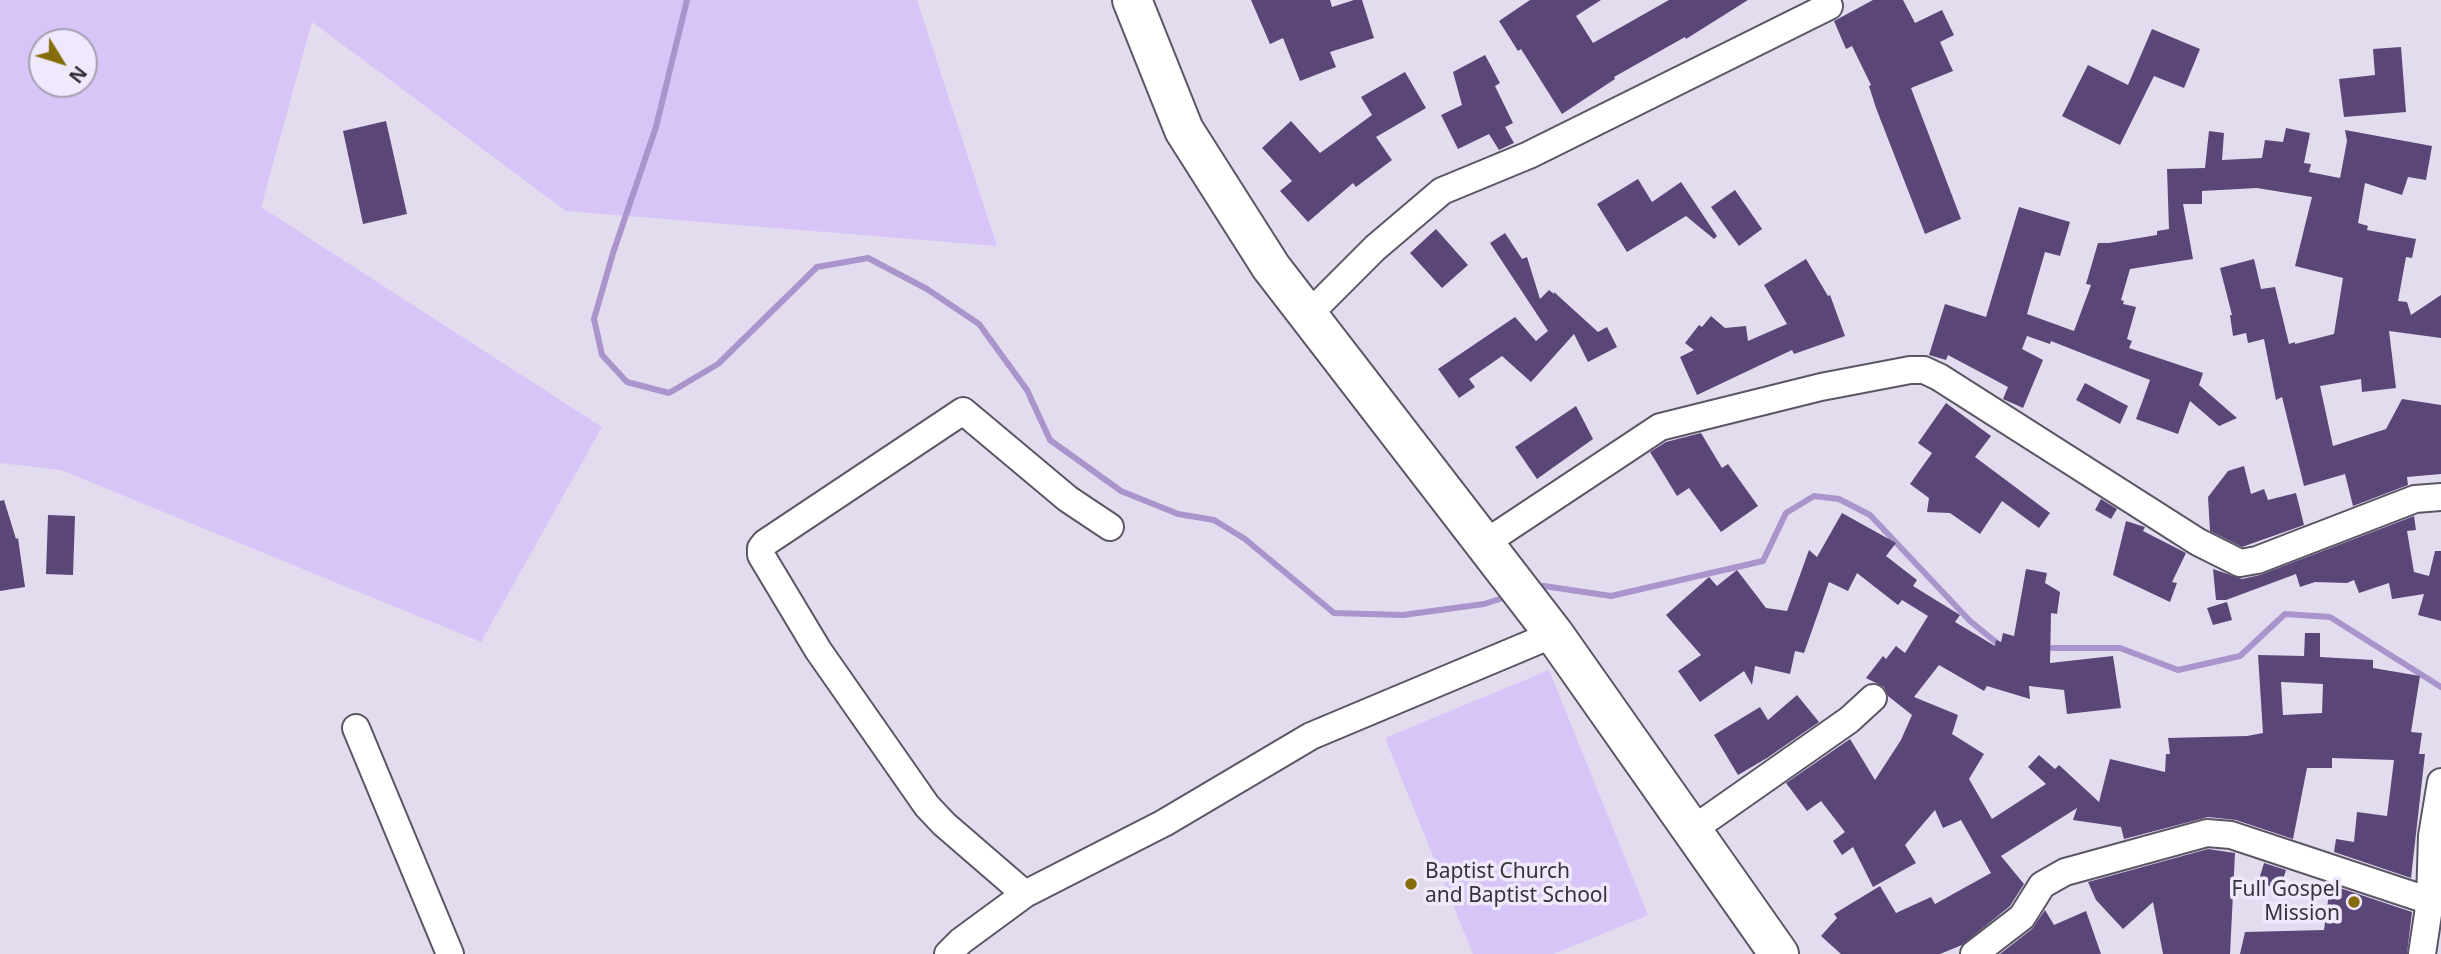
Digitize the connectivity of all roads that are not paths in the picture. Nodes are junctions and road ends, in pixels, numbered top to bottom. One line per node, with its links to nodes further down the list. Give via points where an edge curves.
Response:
1 (1132, 0): 3 (highway, via 1188,137)
2 (1829, 6): 3 (street, via 1529,155 1442,191 1374,248)
3 (1307, 316): 6 (highway)
4 (2441, 497): 6 (street, via 2415,499 2240,563 2198,542 1939,377 1910,370 1660,427)
5 (1110, 527): 13 (street, via 1068,499 963,411 761,548 818,650 927,806)
6 (1485, 543): 7 (highway)
7 (1548, 625): 11 (highway); 13 (street, via 1311,736 1164,823)
8 (1873, 698): 11 (street, via 1849,720)
9 (356, 728): 15 (street)
10 (2441, 782): 12 (street)
11 (1692, 830): 17 (highway)
12 (2437, 836): 14 (street)
13 (1025, 894): 16 (street)
14 (2430, 901): 18 (street, via 2231,835 2207,834 2065,872 2042,885 2022,917); 19 (street)
15 (450, 954)
16 (948, 954)
17 (1779, 954)
18 (1974, 954)
19 (2422, 954)

